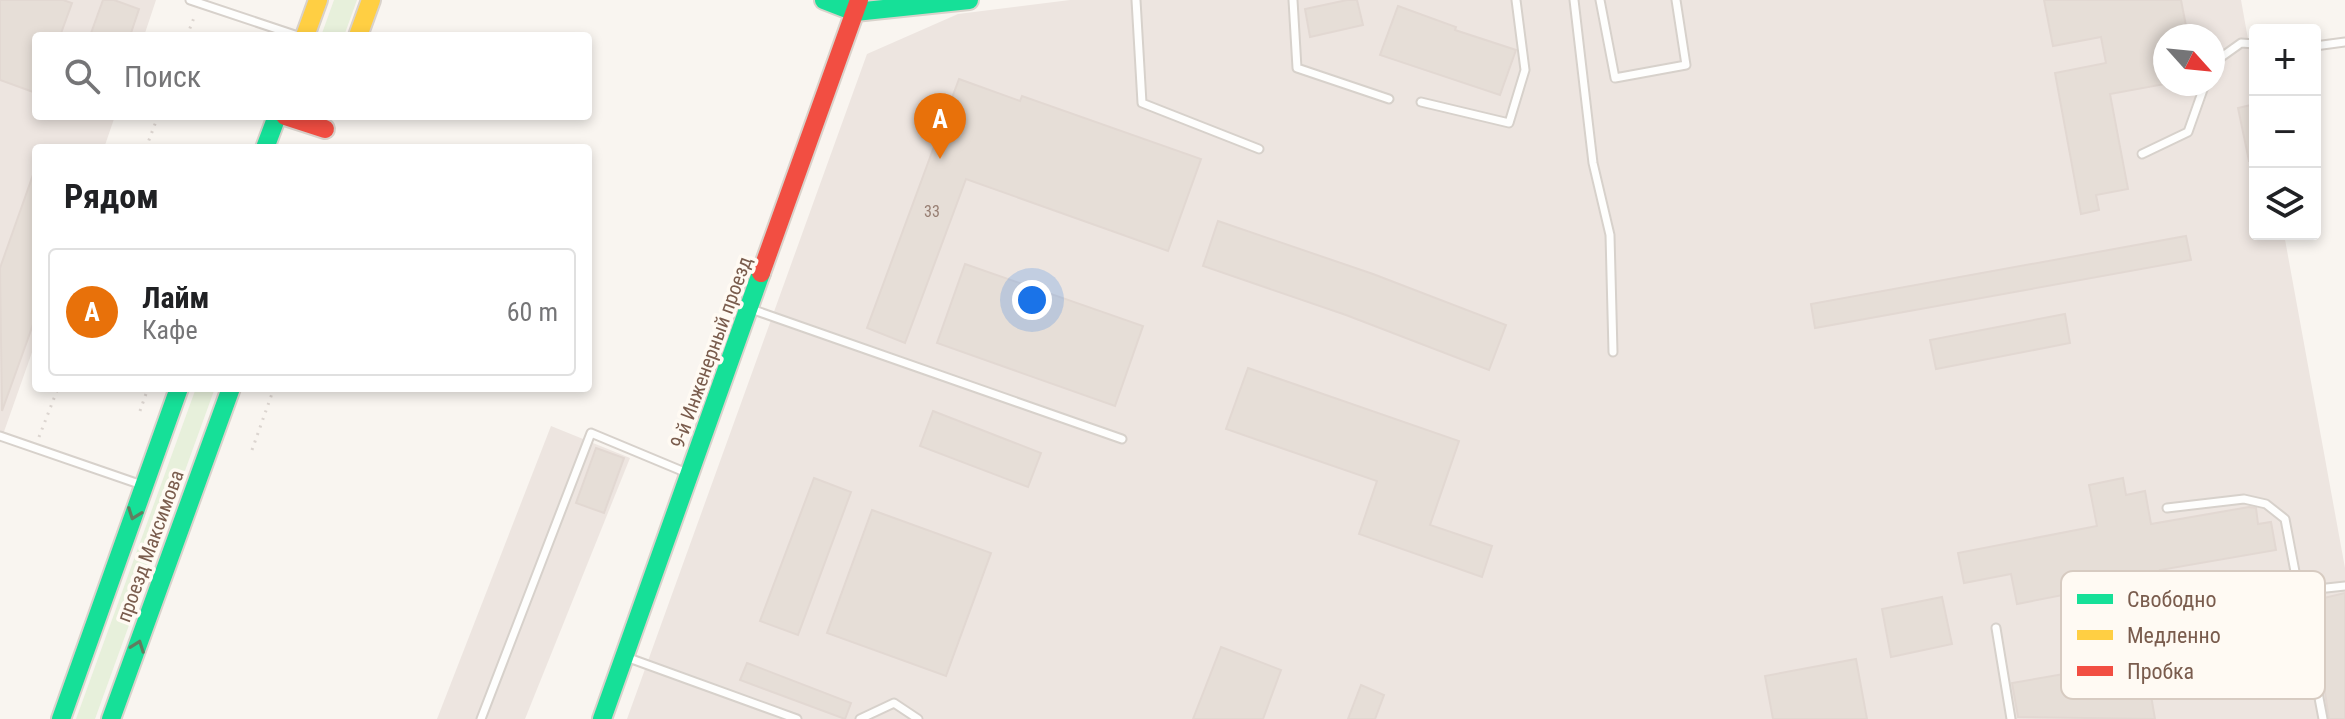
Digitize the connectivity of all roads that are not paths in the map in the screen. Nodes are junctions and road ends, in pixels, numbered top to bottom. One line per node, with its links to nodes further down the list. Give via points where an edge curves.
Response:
1 (190, 0): 13 (lane)
2 (318, 0): 14 (street)
3 (371, 0): 15 (street)
4 (824, 0): 12 (street)
5 (969, 0): 12 (street)
6 (1136, 0): 27 (lane, via 1142,103)
7 (1293, 0): 21 (lane, via 1297,68)
8 (1516, 0): 22 (lane, via 1525,70 1509,123)
9 (1574, 0): 30 (lane, via 1593,163 1610,235)
10 (1600, 0): 11 (lane, via 1615,78 1686,65)
11 (1676, 0)
12 (857, 6): 29 (street, 9-й Инженерный проезд)
13 (286, 32)
14 (306, 32)
15 (359, 32)
16 (2345, 42): 18 (lane)
17 (2249, 44): 19 (lane)
18 (2321, 45)
19 (2225, 54)
20 (2201, 96): 28 (lane, via 2188,132)
21 (1389, 99)
22 (1421, 102)
23 (276, 120): 25 (street)
24 (327, 122): 26 (street)
25 (266, 144)
26 (319, 144)
27 (1259, 149)
28 (2142, 154)
29 (751, 309): 34 (lane); 35 (street, 9-й Инженерный проезд)
30 (1613, 352)
31 (178, 392): 36 (street, проезд Максимова)
32 (230, 392): 46 (street, проезд Максимова, one-way to 32)
33 (0, 436): 36 (lane)
34 (1122, 439)
35 (690, 474): 42 (street, 9-й Инженерный проезд); 47 (lane, via 591,433)
36 (144, 486): 45 (street, проезд Максимова, one-way to 45)
37 (2167, 508): 38 (lane, via 2244,499 2266,504 2285,519)
38 (2295, 571)
39 (2345, 586): 40 (lane)
40 (2325, 588)
41 (1996, 628): 52 (lane)
42 (625, 657): 44 (lane); 48 (street, 9-й Инженерный проезд)
43 (2319, 699): 53 (lane)
44 (780, 716): 49 (lane)
45 (61, 719)
46 (111, 719)
47 (481, 719)
48 (602, 719)
49 (797, 719)
50 (860, 719): 51 (lane, via 894,703)
51 (918, 719)
52 (2011, 719)
53 (2323, 719)

